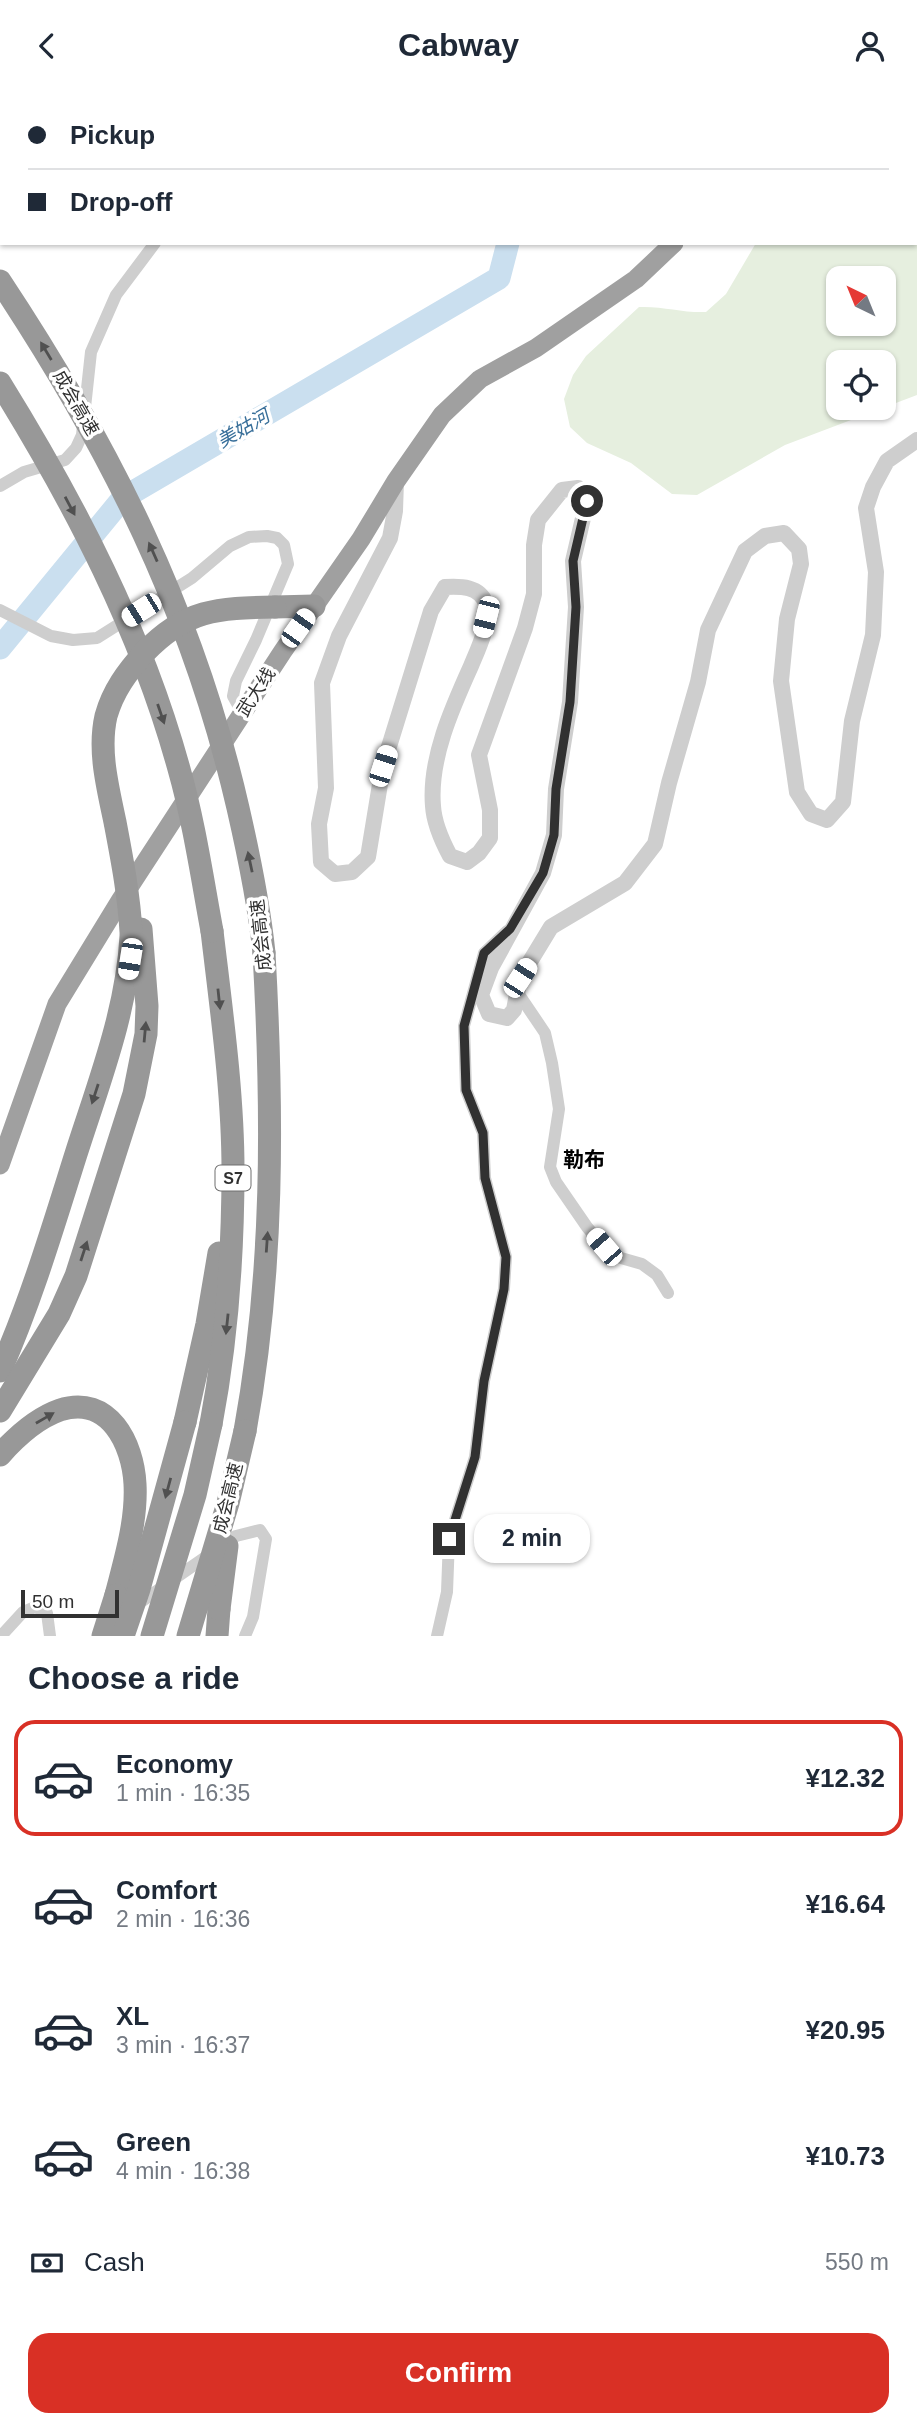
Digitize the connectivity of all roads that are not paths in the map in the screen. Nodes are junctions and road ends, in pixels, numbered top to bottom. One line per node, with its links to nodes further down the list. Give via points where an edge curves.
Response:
1 (154, 245): 7 (street, via 116,295 91,352 82,435 76,448 65,460 23,472)
2 (672, 245): 6 (highway, 武大线, via 636,279 536,348 480,379 442,415)
3 (0, 281): 19 (highway, 成会高速 / S7, one-way to 3, bridge, via 260,1341 268,1229 270,1049 256,889 228,768 180,617 93,431)
4 (0, 383): 14 (highway, 成会高速 / S7, one-way to 14, bridge, via 103,568 130,627 179,768 212,931)
5 (917, 440): 13 (street, via 887,461 866,508 876,572 873,635 852,721 843,802 827,820 811,814 797,792 781,681 787,619 801,564 799,549 784,533 765,536 745,551 708,630 655,844 625,883 551,927 520,978)
6 (396, 481): 8 (highway, 武大线); 11 (street, via 390,538 339,636 322,683 326,788 319,849 321,862 335,874 352,872 368,857 383,766 431,611 445,587 464,586 475,591 486,603 486,617 443,736 433,806 450,856 467,862 490,838 491,810 479,755 534,594 538,520 562,490 578,488 587,501 573,561 576,607 570,702 556,789 554,835 543,873)
7 (0, 487)
8 (314, 606): 10 (highway, 武大线); 12 (highway, bridge, via 217,610 194,616 164,634 121,682 106,717 103,748)
9 (0, 610): 10 (street, via 51,636 97,638 192,577 230,546 249,537 277,538 284,545 288,564 236,681 233,696)
10 (244, 710): 15 (highway, 武大线, via 57,1004)
11 (510, 929): 13 (street, via 481,995 489,1014 507,1018); 29 (street, via 484,953 464,1026 466,1090 483,1133 485,1178 506,1257 475,1457 449,1539 447,1592)
12 (136, 931): 17 (highway, one-way to 17, via 112,1039 25,1308); 18 (highway, one-way to 12, via 59,1314 76,1276 140,1071 147,1006)
13 (518, 993): 16 (street, via 545,1033 552,1063 559,1109 550,1167 556,1182 604,1247 642,1264 657,1275)
14 (228, 1093): 24 (highway, one-way to 24, bridge, via 226,1192 207,1324 185,1422); 25 (highway, 成会高速 / S7, one-way to 25, bridge, via 233,1167 229,1305 195,1495)
15 (0, 1164)
16 (668, 1293)
17 (0, 1371)
18 (0, 1411)
19 (242, 1441): 26 (highway, 成会高速 / S7, bridge); 27 (highway, bridge)
20 (0, 1455): 23 (highway, one-way to 23, bridge, via 28,1428 59,1411 77,1408 101,1414 124,1439 135,1483 131,1531)
21 (1, 1636): 22 (street, via 23,1612 35,1607 47,1613)
22 (50, 1636)
23 (102, 1636): 28 (street, via 121,1616 236,1536 260,1530 266,1539 253,1617)
24 (123, 1636)
25 (152, 1636)
26 (188, 1636)
27 (217, 1636)
28 (245, 1636)
29 (437, 1636)

